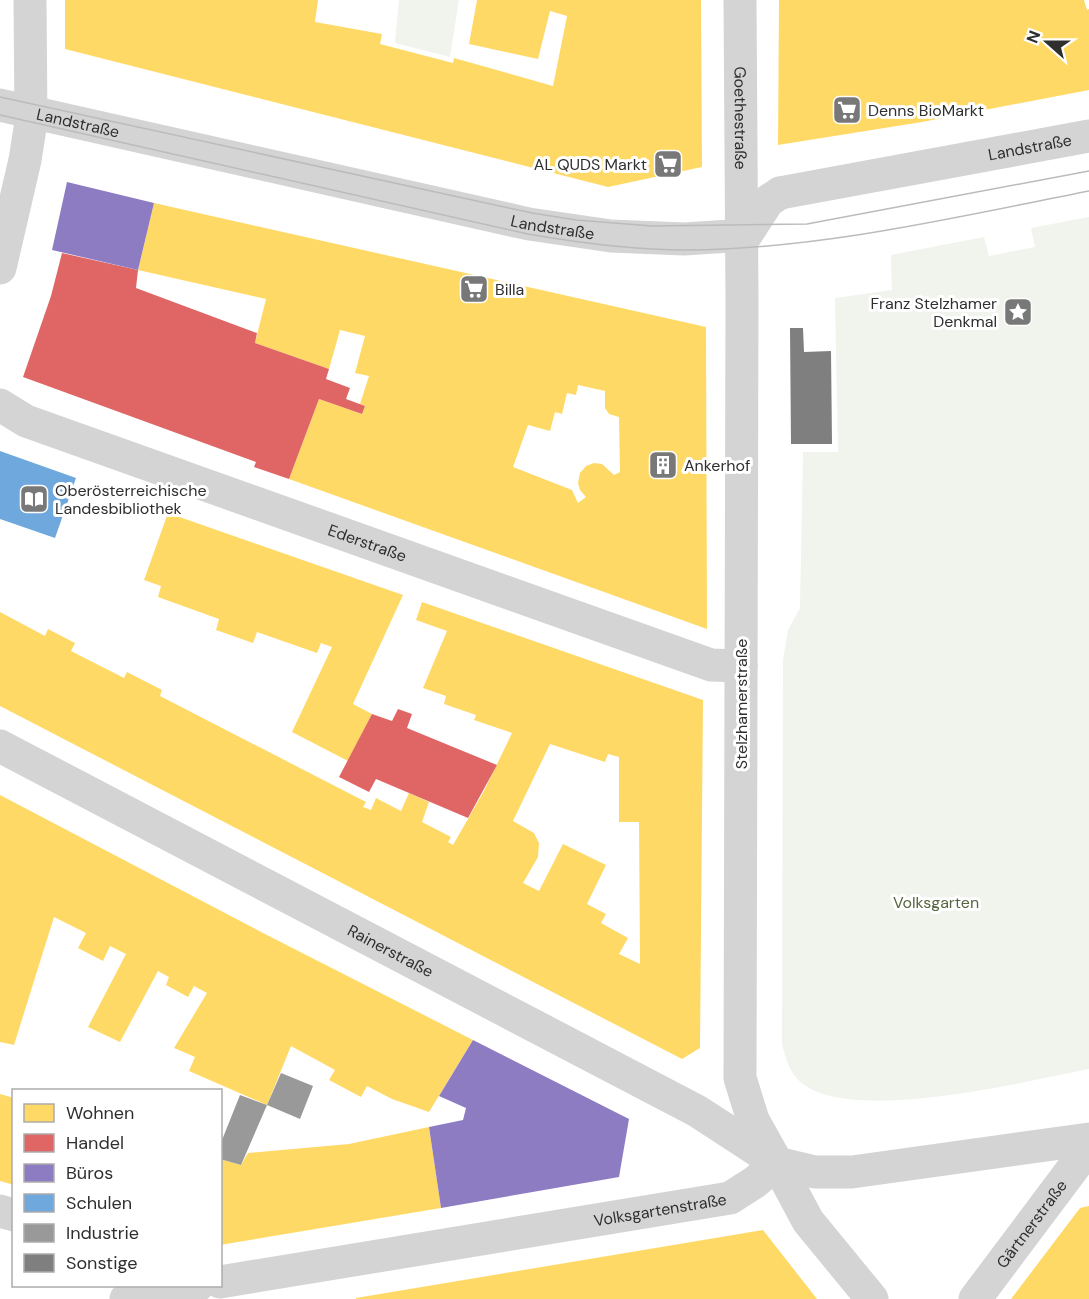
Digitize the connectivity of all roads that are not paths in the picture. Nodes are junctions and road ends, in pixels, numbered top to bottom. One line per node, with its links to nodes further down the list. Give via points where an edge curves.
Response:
1 (30, 0): 3 (street)
2 (740, 0): 5 (street, Goethestraße)
3 (15, 109): 5 (street, Landstraße, via 529,224 611,236); 6 (street, via 25,160)
4 (1089, 136): 5 (street, Landstraße, via 780,193 768,201)
5 (742, 236): 8 (street, Stelzhamerstraße)
6 (0, 268)
7 (0, 405): 8 (street, Ederstraße, via 26,421 700,662)
8 (741, 666): 12 (street, Stelzhamerstraße, via 740,1078 753,1120)
9 (0, 746): 12 (street, Rainerstraße, via 697,1111)
10 (1089, 1139): 12 (street, via 852,1172 815,1172)
11 (1089, 1147): 18 (street, Gärtnerstraße)
12 (777, 1163): 13 (street, Volksgartenstraße, via 730,1198); 17 (street, via 808,1221)
13 (222, 1282)
14 (191, 1287): 15 (street)
15 (163, 1292): 16 (street)
16 (126, 1299)
17 (872, 1299)
18 (975, 1299)

